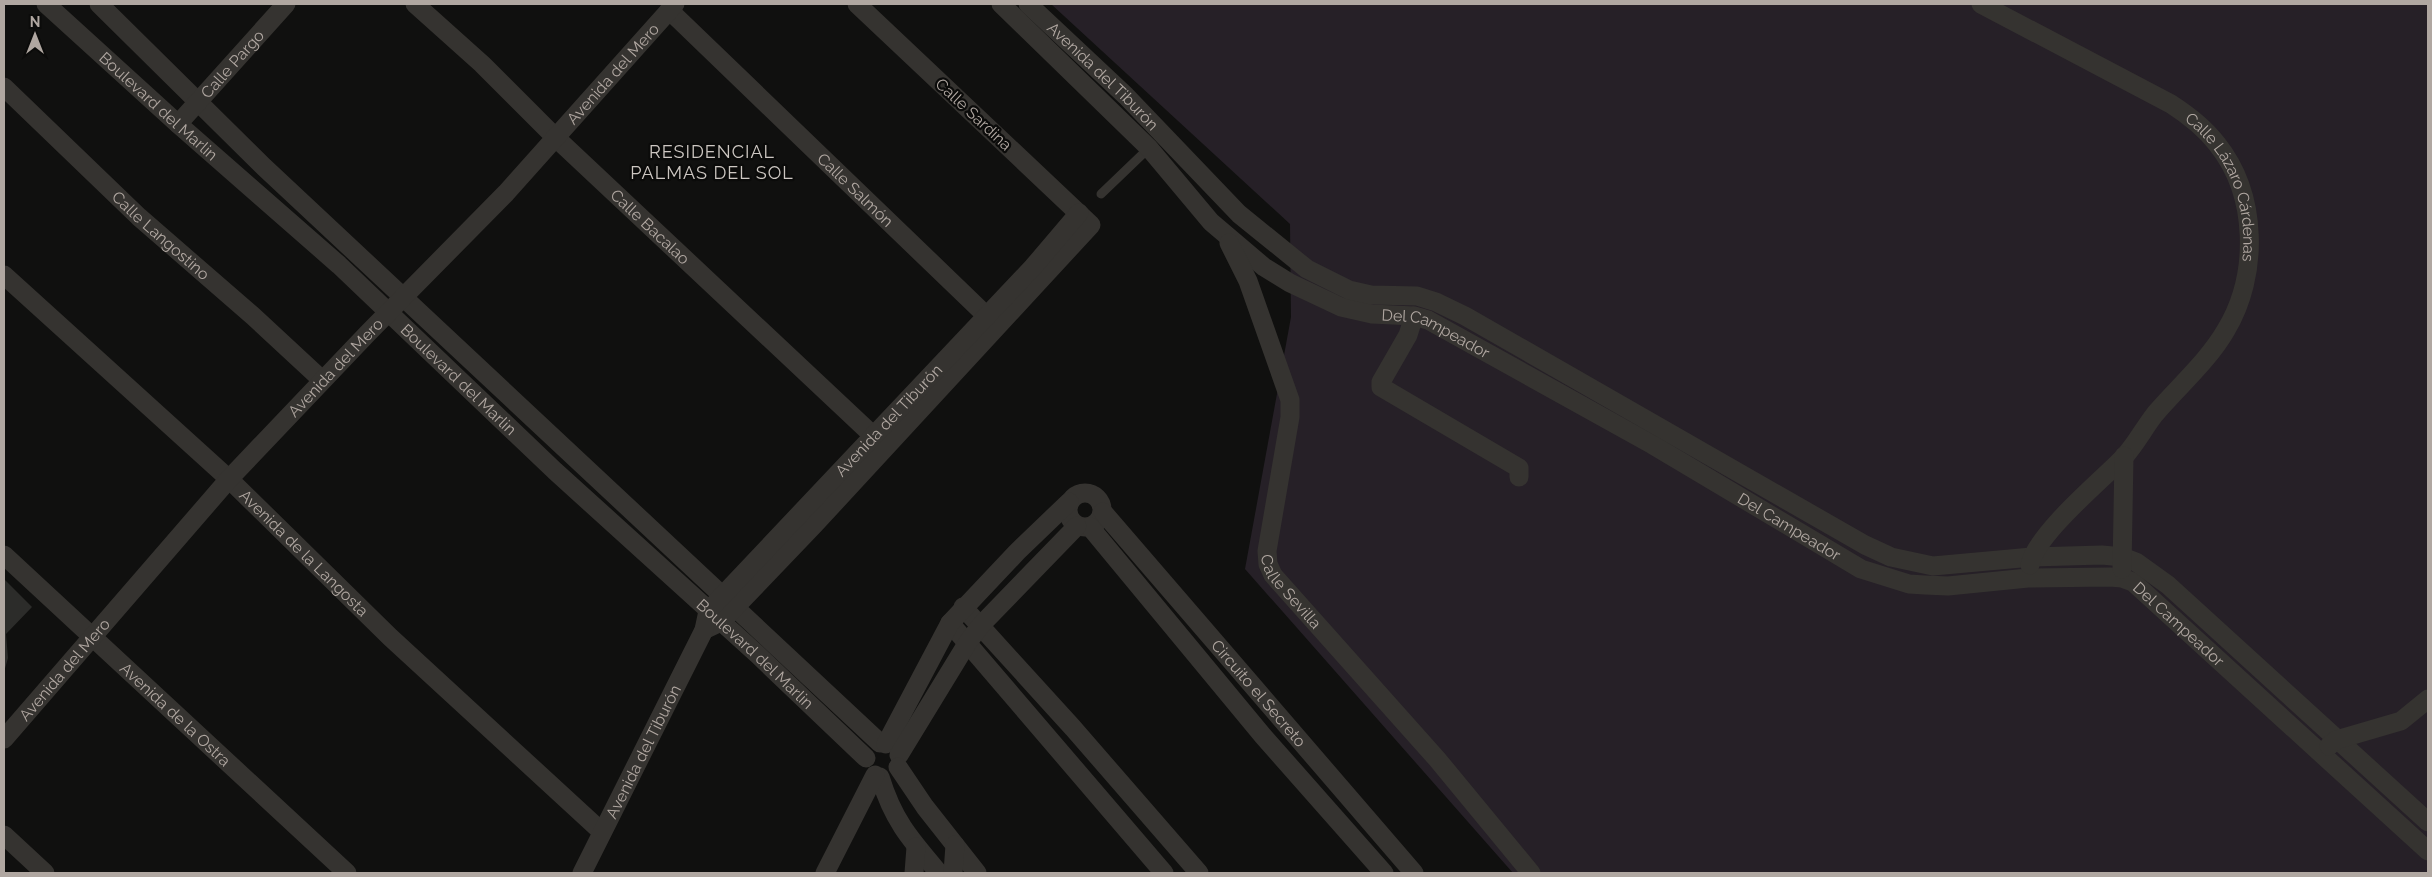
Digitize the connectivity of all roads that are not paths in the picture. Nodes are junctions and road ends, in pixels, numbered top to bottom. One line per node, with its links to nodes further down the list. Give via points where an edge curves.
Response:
1 (46, 4): 12 (street, Boulevard del Marlin)
2 (99, 4): 11 (street, Boulevard del Marlin)
3 (286, 4): 11 (street, Calle Pargo)
4 (415, 4): 14 (street, Calle Bacalao, via 482,64)
5 (857, 4): 18 (street, Calle Sardina)
6 (1001, 4): 15 (street, Avenida del Tiburón)
7 (1028, 4): 13 (street, Avenida del Tiburón)
8 (1981, 4): 32 (street, Calle Lázaro Cárdenas, via 2172,104 2193,119 2217,144 2233,168 2242,194 2250,253 2247,277 2237,309 2210,354 2155,415)
9 (672, 7): 14 (street, Avenida del Mero); 27 (street, Calle Salmón)
10 (4, 86): 29 (street, Calle Langostino, via 139,217)
11 (198, 102): 12 (street, Calle Pargo); 24 (street, Boulevard del Marlin)
12 (178, 124): 25 (street, Boulevard del Marlin)
13 (1162, 134): 15 (lane, Avenida del Tiburón); 17 (street, Del Campeador)
14 (555, 137): 24 (street, Avenida del Mero, via 506,193); 31 (street, Calle Bacalao)
15 (1149, 148): 16 (lane, Avenida del Tiburón); 19 (street, Del Campeador)
16 (1101, 194)
17 (1239, 214): 19 (street, via 1226,226); 20 (street, Del Campeador)
18 (1085, 219): 27 (street, Avenida del Tiburón)
19 (1224, 234): 21 (street, Del Campeador); 23 (street, Calle Sevilla)
20 (1274, 243): 21 (street); 28 (street, Del Campeador, via 1330,282 1371,295 1417,296 1436,302)
21 (1264, 268): 23 (street); 26 (street, Del Campeador, via 1341,307 1372,314)
22 (4, 275): 34 (street, Avenida de la Langosta)
23 (1248, 282): 84 (street, Calle Sevilla, via 1290,400 1290,416 1266,551 1273,575 1437,759)
24 (404, 297): 25 (street, Avenida del Mero); 45 (street, Boulevard del Marlin)
25 (389, 312): 29 (street, Avenida del Mero); 47 (street, Boulevard del Marlin, via 561,477)
26 (1414, 316): 30 (street, Del Campeador, via 1465,339); 33 (street, via 1408,335 1381,382 1382,387 1519,468)
27 (992, 321): 31 (street, Avenida del Tiburón)
28 (1575, 378): 30 (street); 37 (street, Del Campeador)
29 (322, 380): 34 (street, Avenida del Mero)
30 (1565, 395): 39 (street, Del Campeador)
31 (879, 441): 45 (street, Avenida del Tiburón)
32 (2124, 456): 41 (street, Calle Lázaro Cárdenas, via 2064,517); 42 (street)
33 (1519, 477)
34 (229, 479): 50 (street, Avenida del Mero); 64 (street, Avenida de la Langosta, via 397,644)
35 (1069, 502): 36 (street, via 1080,493 1093,494); 38 (street, via 1068,515); 46 (street)
36 (1103, 512): 38 (street, via 1096,524); 55 (street, Circuito el Secreto)
37 (1811, 512): 39 (street); 41 (street, Del Campeador, via 1865,545 1910,562 1933,566)
38 (1084, 526): 49 (street); 56 (street, Circuito el Secreto)
39 (1800, 531): 43 (street, Del Campeador, via 1861,569 1909,584 1948,586)
40 (4, 555): 50 (street, Avenida de la Ostra)
41 (2032, 556): 42 (street, Del Campeador); 43 (street, Calle Lázaro Cárdenas)
42 (2123, 557): 44 (street); 58 (street, Del Campeador, via 2168,585)
43 (2028, 578): 44 (street, Del Campeador)
44 (2122, 578): 60 (street, Del Campeador, via 2133,582 2154,600)
45 (727, 602): 47 (street, Avenida del Tiburón); 52 (street, Boulevard del Marlin)
46 (963, 607): 48 (street); 49 (street)
47 (714, 617): 53 (street, Boulevard del Marlin); 64 (street, Avenida del Tiburón, via 704,630)
48 (950, 623): 51 (street); 59 (street)
49 (981, 625): 51 (street); 66 (street)
50 (92, 637): 57 (street, Avenida del Mero); 73 (street, Avenida de la Ostra)
51 (968, 642): 59 (street, via 920,724); 70 (street)
52 (813, 678): 53 (street); 59 (street, Boulevard del Marlin)
53 (800, 695): 61 (street, Boulevard del Marlin)
54 (2428, 700): 58 (street, via 2401,721)
55 (1281, 720): 56 (street); 83 (street, Circuito el Secreto)
56 (1263, 736): 82 (street, Circuito el Secreto)
57 (4, 739)
58 (2336, 740): 60 (street); 63 (street, Del Campeador)
59 (891, 752): 61 (street, via 874,746); 62 (street, via 894,773); 68 (street, Boulevard del Marlin, via 924,807)
60 (2322, 752): 67 (street, Del Campeador)
61 (866, 758): 62 (street, via 866,765)
62 (877, 776): 69 (street, via 888,804); 75 (street)
63 (2428, 821): 67 (street)
64 (602, 832): 74 (street, Avenida del Tiburón)
65 (4, 834): 72 (street)
66 (1166, 835): 70 (street); 81 (street)
67 (2414, 838): 71 (street, Del Campeador)
68 (955, 845): 78 (street); 79 (street, Boulevard del Marlin)
69 (916, 847): 76 (street); 77 (street)
70 (1146, 851): 80 (street)
71 (2428, 851)
72 (45, 873)
73 (347, 873)
74 (582, 873)
75 (825, 873)
76 (914, 873)
77 (939, 873)
78 (953, 873)
79 (977, 873)
80 (1164, 873)
81 (1200, 873)
82 (1384, 873)
83 (1414, 873)
84 (1531, 873)

